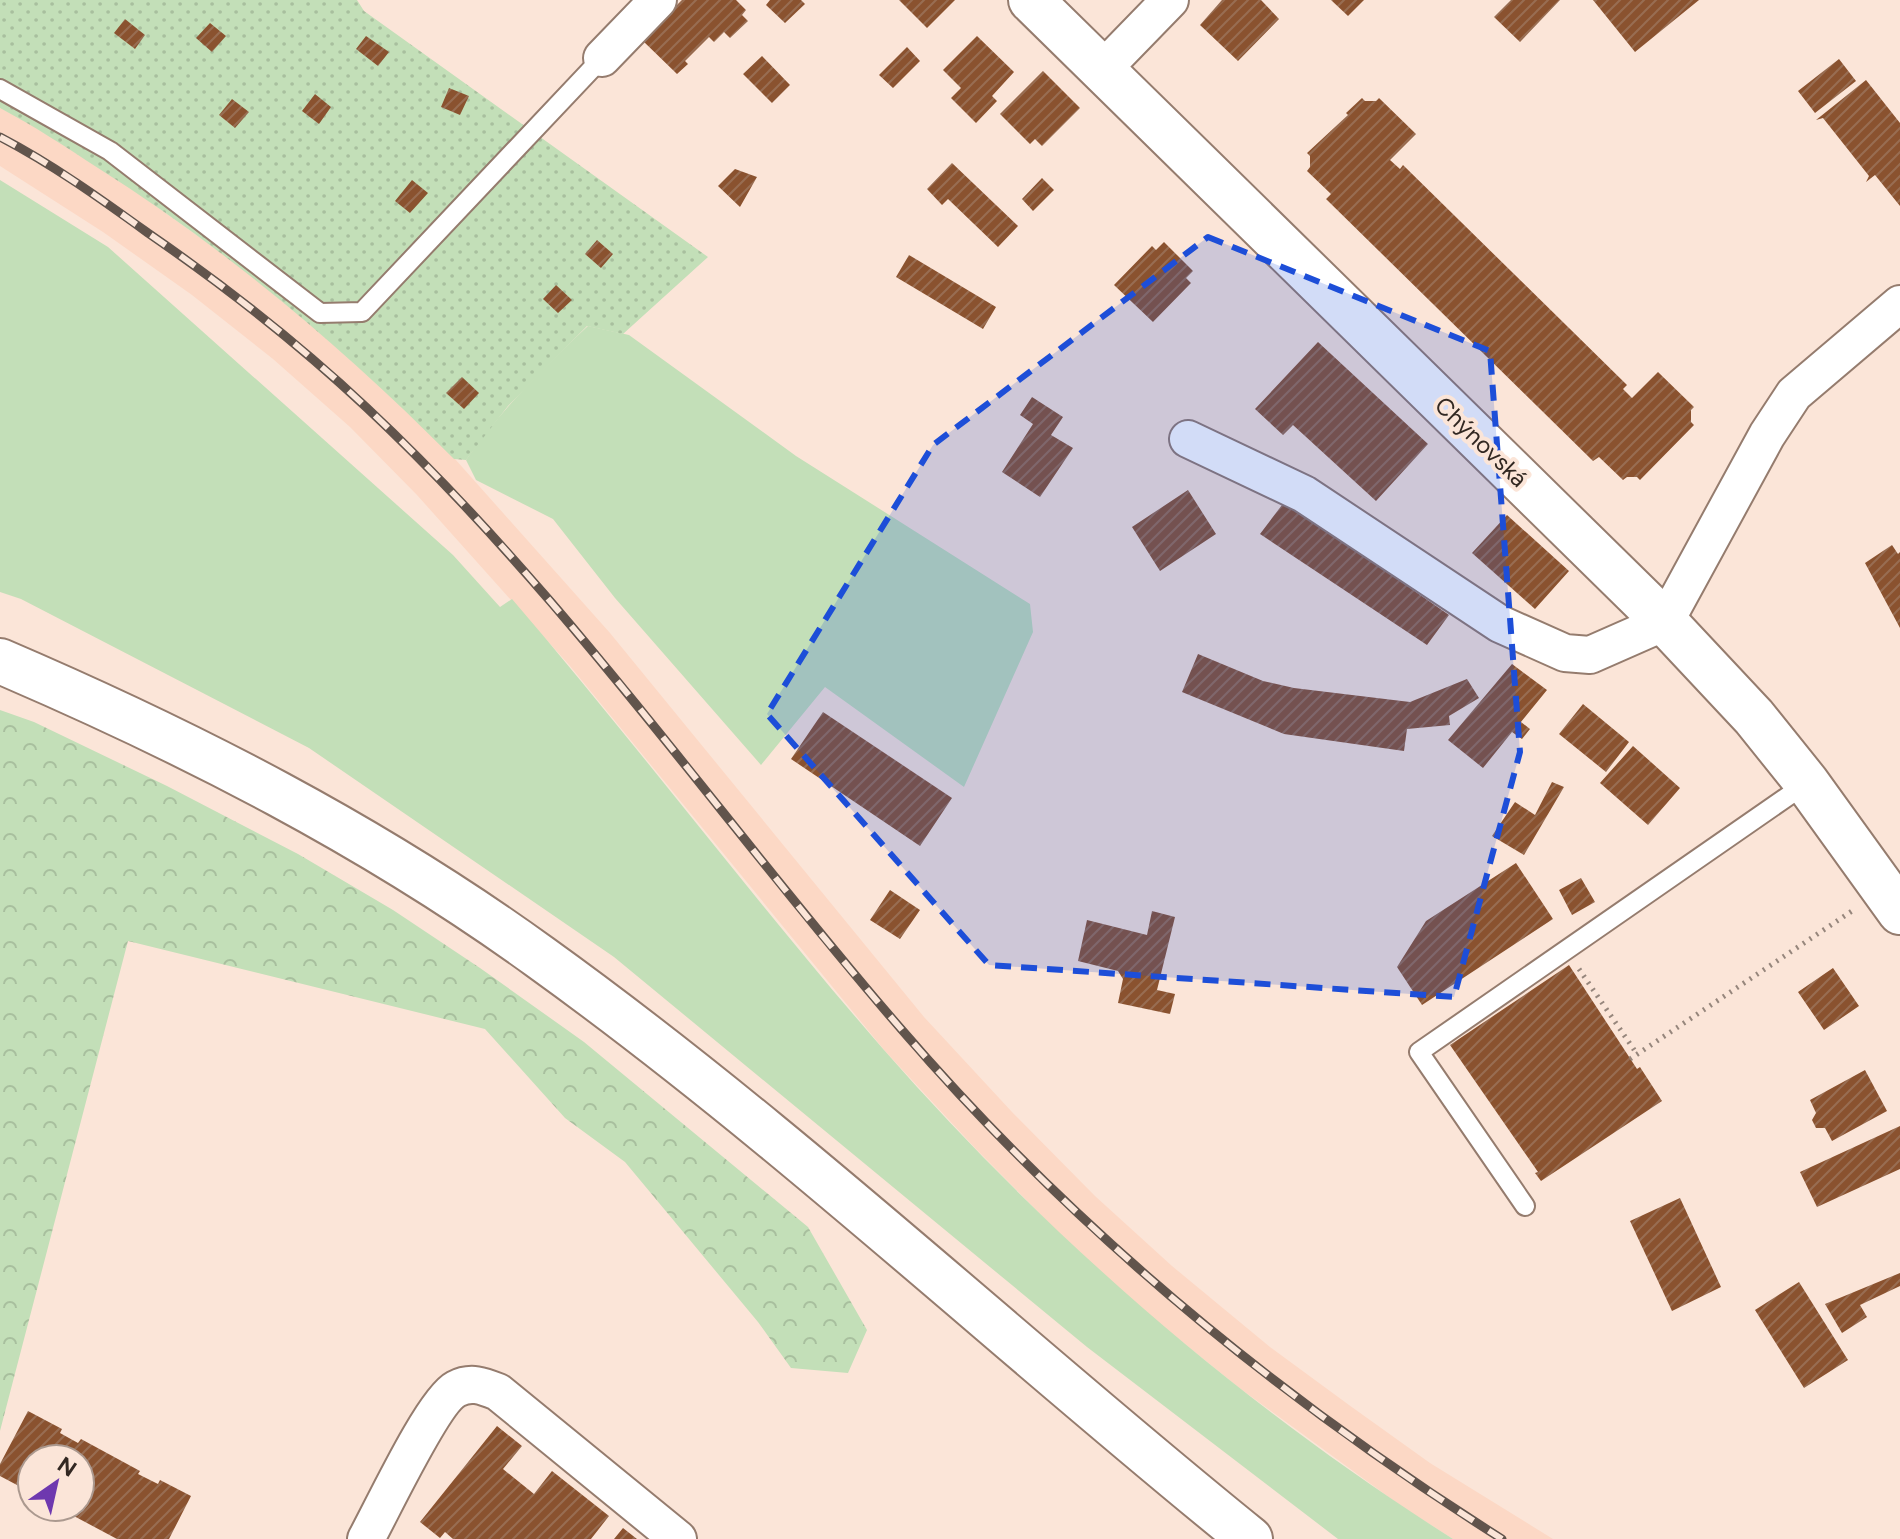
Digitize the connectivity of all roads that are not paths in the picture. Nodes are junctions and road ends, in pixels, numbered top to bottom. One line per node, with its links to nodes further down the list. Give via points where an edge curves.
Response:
1 (658, 0): 4 (street)
2 (1031, 0): 5 (main road, Chýnovská)
3 (1170, 0): 5 (street)
4 (602, 58): 6 (lane, via 362,312 320,313 110,151)
5 (1101, 71): 9 (main road, Chýnovská)
6 (0, 89)
7 (1900, 304): 9 (street, via 1794,394)
8 (1188, 439): 9 (street, via 1304,494 1500,624 1543,644 1590,655)
9 (1665, 622): 13 (main road, Chýnovská)
10 (0, 661): 12 (main road)
11 (0, 691): 12 (main road, via 123,724)
12 (205, 754): 18 (main road, via 425,880 539,955 724,1098)
13 (1807, 783): 14 (main road, Chýnovská); 15 (lane, via 1419,1052)
14 (1900, 912)
15 (1525, 1206)
16 (366, 1539): 17 (street, via 437,1407 458,1388 475,1384 498,1392)
17 (678, 1539)
18 (1250, 1539)

